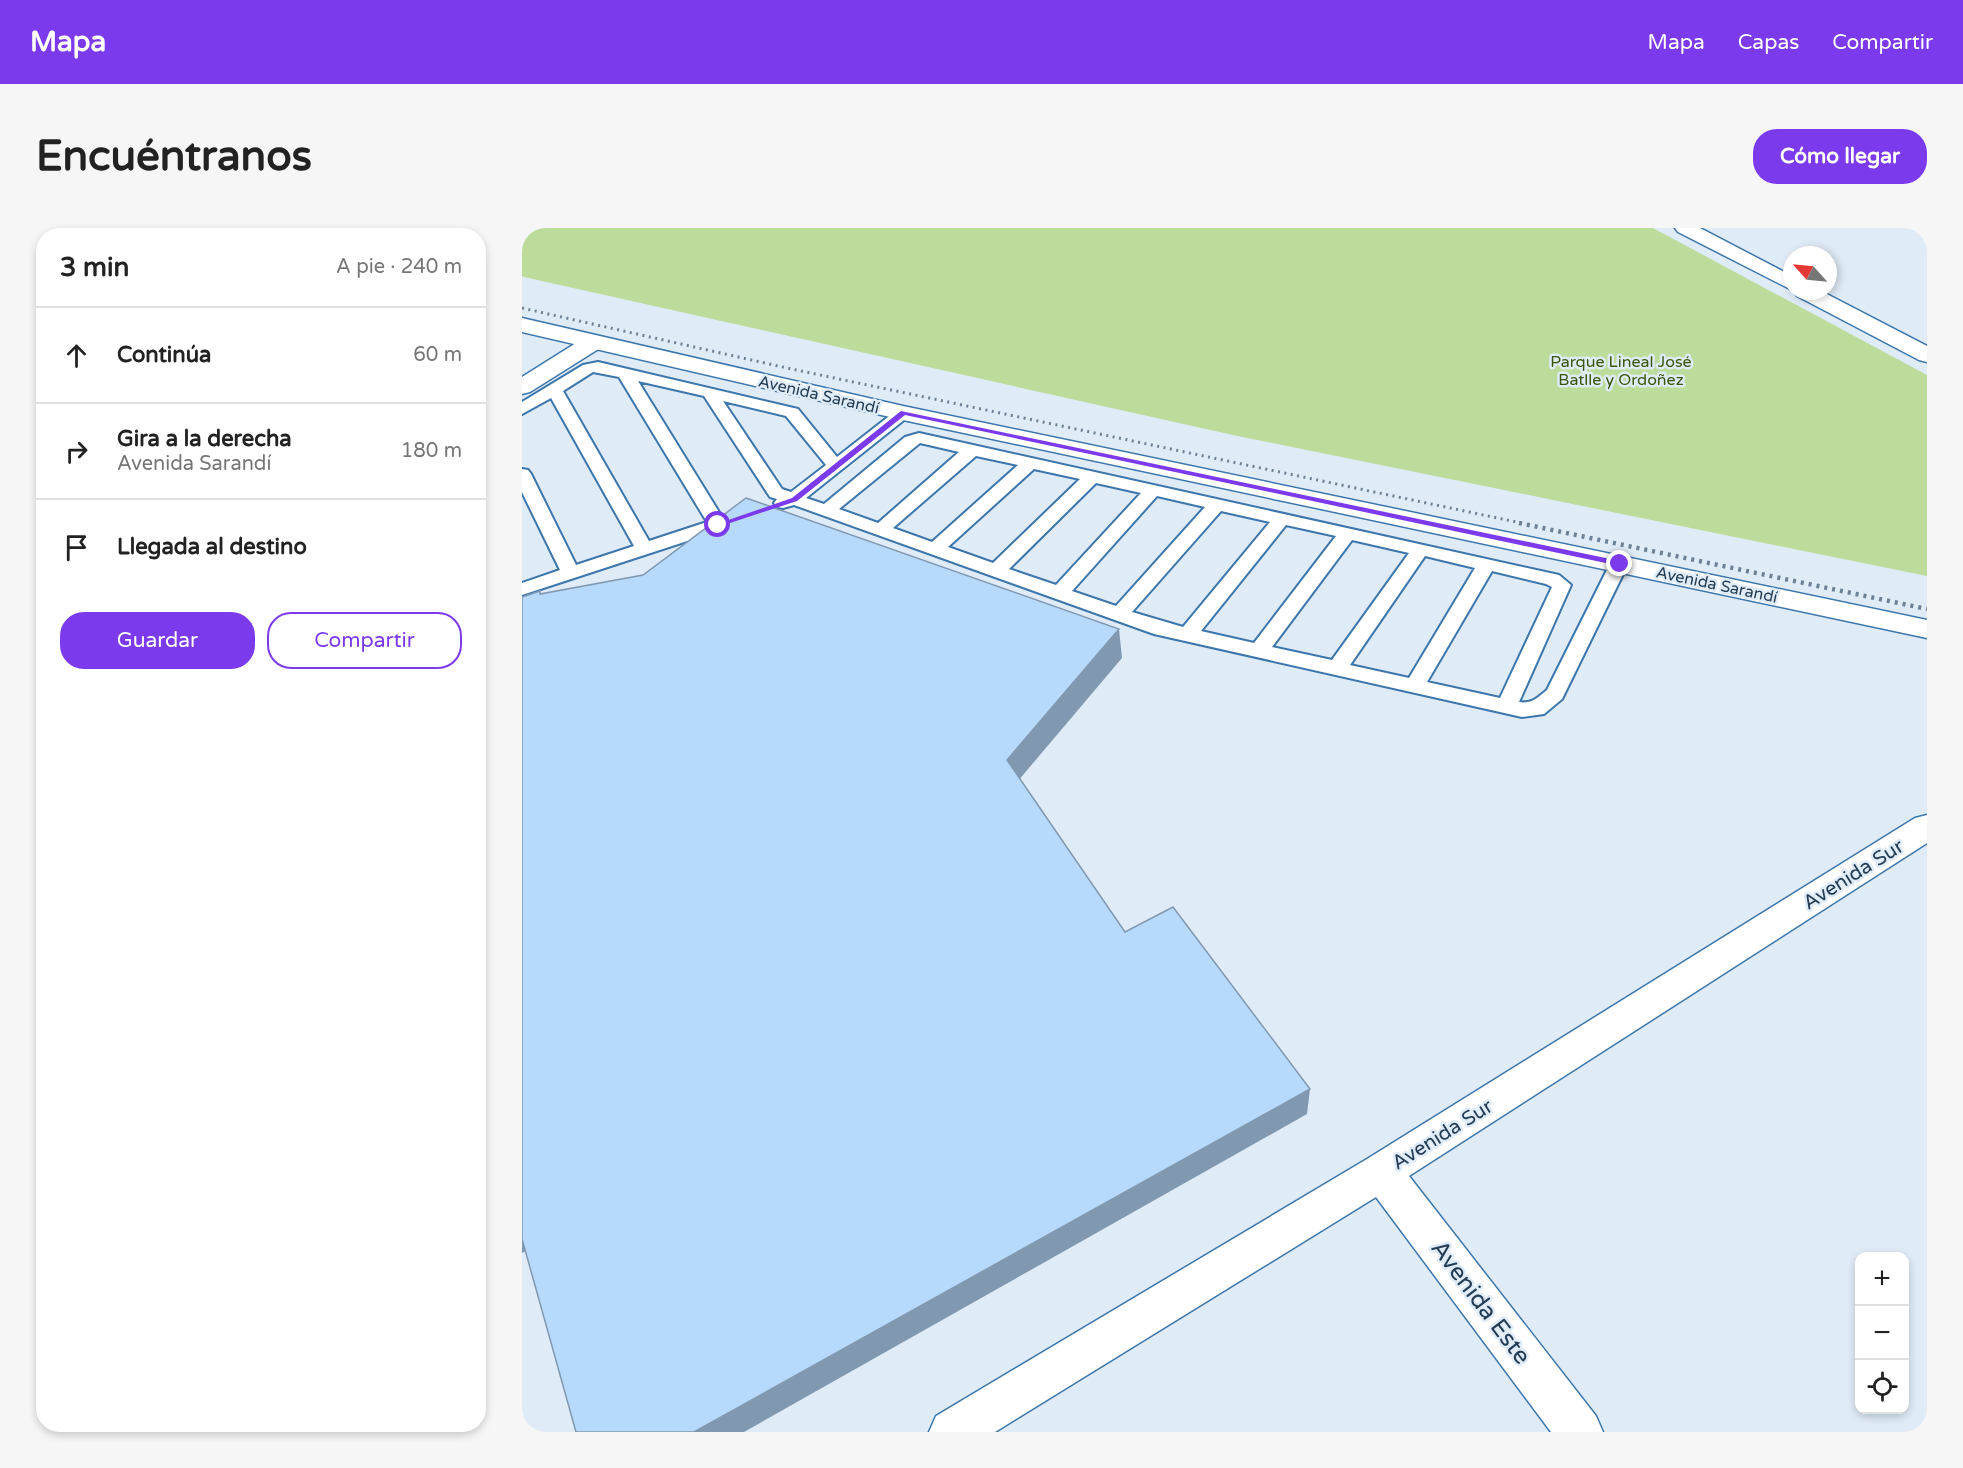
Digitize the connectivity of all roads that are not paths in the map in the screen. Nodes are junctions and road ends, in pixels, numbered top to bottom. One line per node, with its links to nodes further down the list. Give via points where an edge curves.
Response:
1 (1685, 228): 2 (street)
2 (1783, 279)
3 (1822, 300): 6 (street)
4 (522, 325): 5 (street, Avenida Sarandí)
5 (592, 343): 8 (street); 12 (street, Avenida Sarandí)
6 (1927, 355)
7 (625, 373): 9 (lane, via 598,367); 10 (lane); 23 (lane)
8 (522, 387)
9 (554, 390): 11 (lane); 26 (lane)
10 (709, 392): 15 (lane, via 792,412); 19 (lane, via 776,493)
11 (522, 409)
12 (903, 413): 15 (lane); 29 (street, Avenida Sarandí)
13 (972, 450): 14 (lane); 21 (lane, via 919,438 911,441); 24 (lane)
14 (1030, 463): 17 (lane); 27 (lane)
15 (836, 466): 19 (lane)
16 (522, 474): 32 (lane)
17 (1092, 477): 18 (lane); 31 (lane)
18 (1153, 490): 20 (lane); 34 (lane)
19 (794, 499): 21 (lane); 23 (lane)
20 (1217, 505): 22 (lane); 35 (lane)
21 (826, 511): 24 (lane)
22 (1282, 519): 25 (lane); 37 (lane)
23 (718, 525): 26 (lane)
24 (880, 530): 27 (lane)
25 (1347, 534): 28 (lane); 38 (lane)
26 (645, 549): 32 (lane)
27 (935, 549): 31 (lane)
28 (1420, 550): 30 (lane); 39 (lane)
29 (1620, 564): 36 (street, Avenida Sarandí); 41 (lane, via 1555,694 1537,709)
30 (1486, 565): 40 (lane); 41 (lane, via 1552,579 1562,585)
31 (996, 571): 34 (lane)
32 (571, 573): 33 (lane)
33 (522, 589)
34 (1059, 593): 35 (lane)
35 (1119, 615): 37 (lane)
36 (1927, 628)
37 (1187, 635): 38 (lane)
38 (1259, 651): 39 (lane)
39 (1336, 669): 40 (lane)
40 (1414, 686): 41 (lane)
41 (1506, 707)
42 (1927, 827): 43 (street, Avenida Sur)
43 (1381, 1172): 44 (street, Avenida Sur); 45 (street, Avenida Este)
44 (952, 1432)
45 (1580, 1432)

